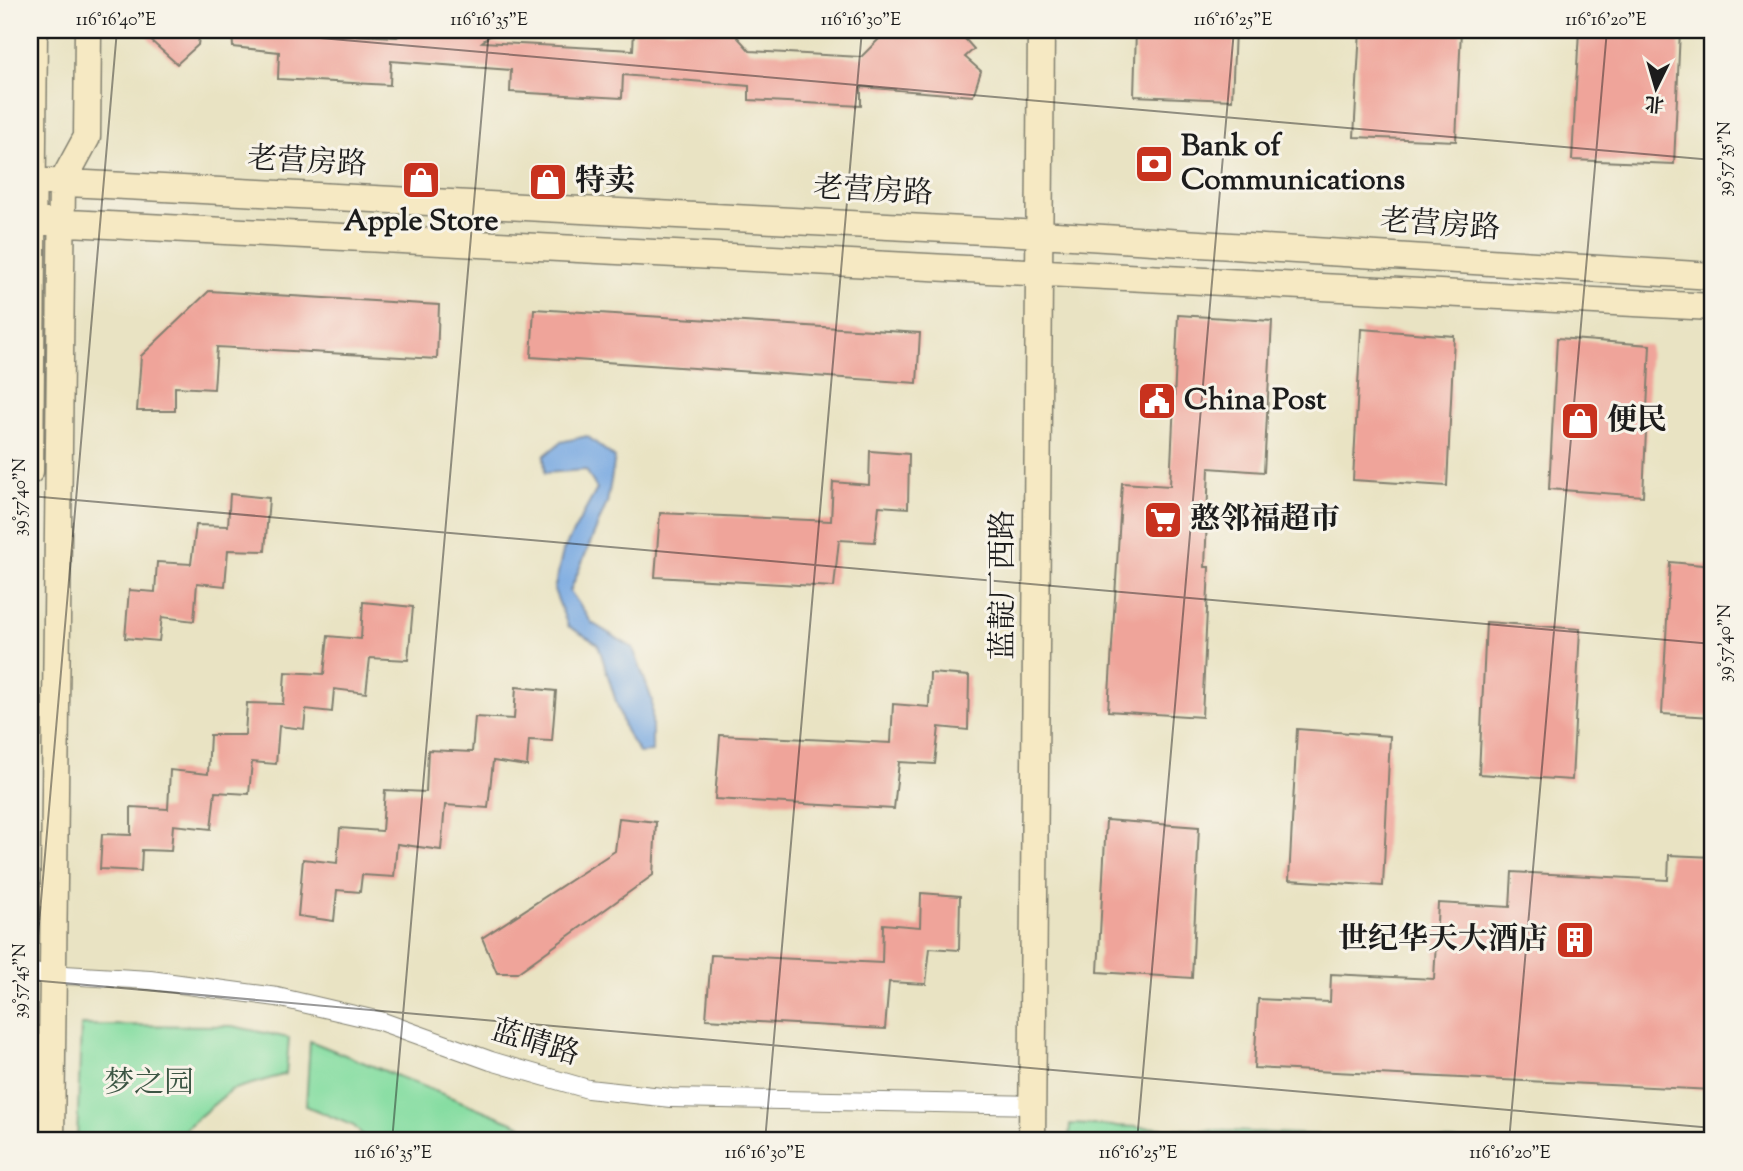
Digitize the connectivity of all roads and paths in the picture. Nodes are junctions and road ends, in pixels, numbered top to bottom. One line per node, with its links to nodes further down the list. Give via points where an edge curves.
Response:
1 (34, 30): 4 (street)
2 (88, 30): 5 (street, via 87,137)
3 (1041, 30): 8 (street, 蓝靛厂西路)
4 (31, 181): 5 (street, 老营房路); 6 (street)
5 (62, 183): 7 (street); 8 (street, 老营房路)
6 (31, 221): 7 (street); 12 (street)
7 (61, 223): 9 (street); 13 (street)
8 (1040, 234): 9 (street, 蓝靛厂西路); 10 (street, 老营房路)
9 (1040, 272): 11 (street); 14 (street, 蓝靛厂西路)
10 (1713, 276)
11 (1713, 307)
12 (30, 471)
13 (41, 973): 14 (street, 蓝晴路, via 150,980 276,997 380,1021 491,1061 588,1089 671,1098); 15 (street)
14 (1033, 1105): 16 (street, 蓝靛厂西路)
15 (51, 1141)
16 (1032, 1141)

